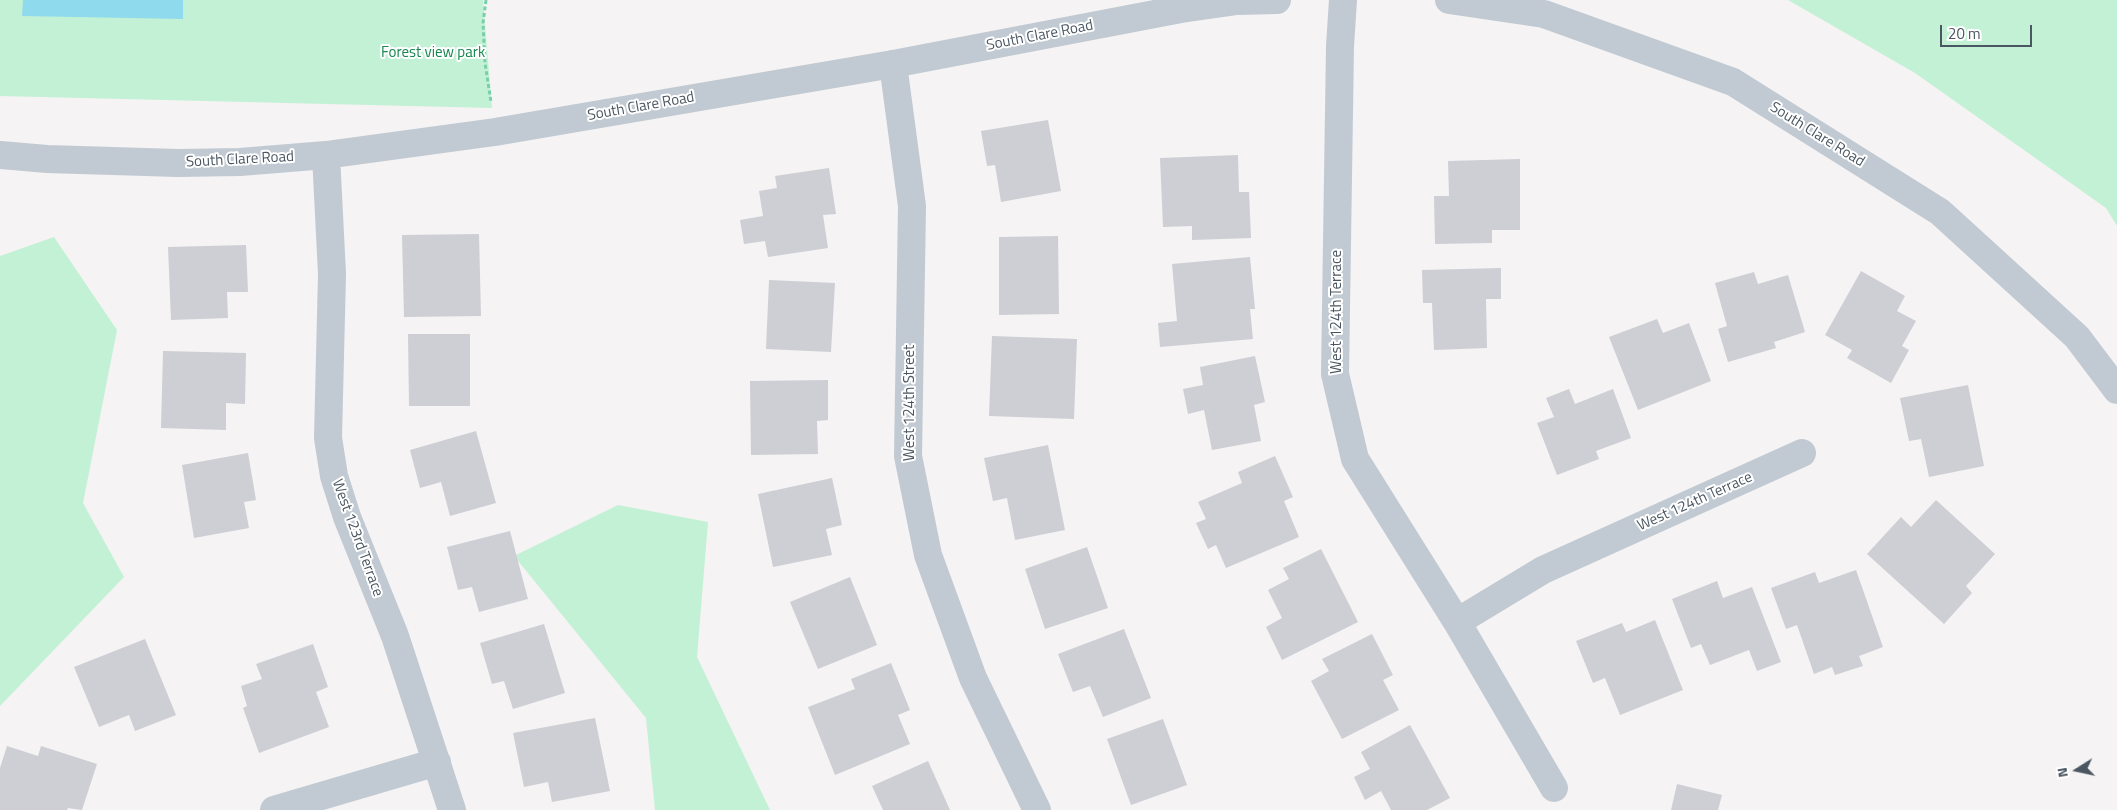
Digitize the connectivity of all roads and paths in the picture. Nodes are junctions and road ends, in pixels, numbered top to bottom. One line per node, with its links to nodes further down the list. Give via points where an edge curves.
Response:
1 (486, 0): 6 (path, via 483,23 485,64)
2 (1277, 0): 5 (street, South Clare Road, via 1237,1 1181,9)
3 (1343, 0): 11 (street, West 124th Terrace, via 1335,374 1355,459)
4 (1448, 0): 9 (street, South Clare Road, via 1544,14 1733,82 1940,212 2076,337)
5 (893, 64): 6 (street, South Clare Road); 16 (street, West 124th Street, via 912,206 908,456 928,555 973,678)
6 (495, 132): 8 (street, South Clare Road)
7 (0, 155): 8 (street, South Clare Road, via 178,163)
8 (326, 155): 12 (street, West 123rd Terrace, via 332,274 328,438 334,476 395,636)
9 (2117, 390)
10 (1802, 453): 11 (street, West 124th Terrace, via 1543,570)
11 (1457, 622): 13 (street, West 124th Terrace)
12 (437, 762): 14 (street); 15 (street, West 123rd Terrace)
13 (1554, 788)
14 (274, 810)
15 (452, 810)
16 (1037, 810)

